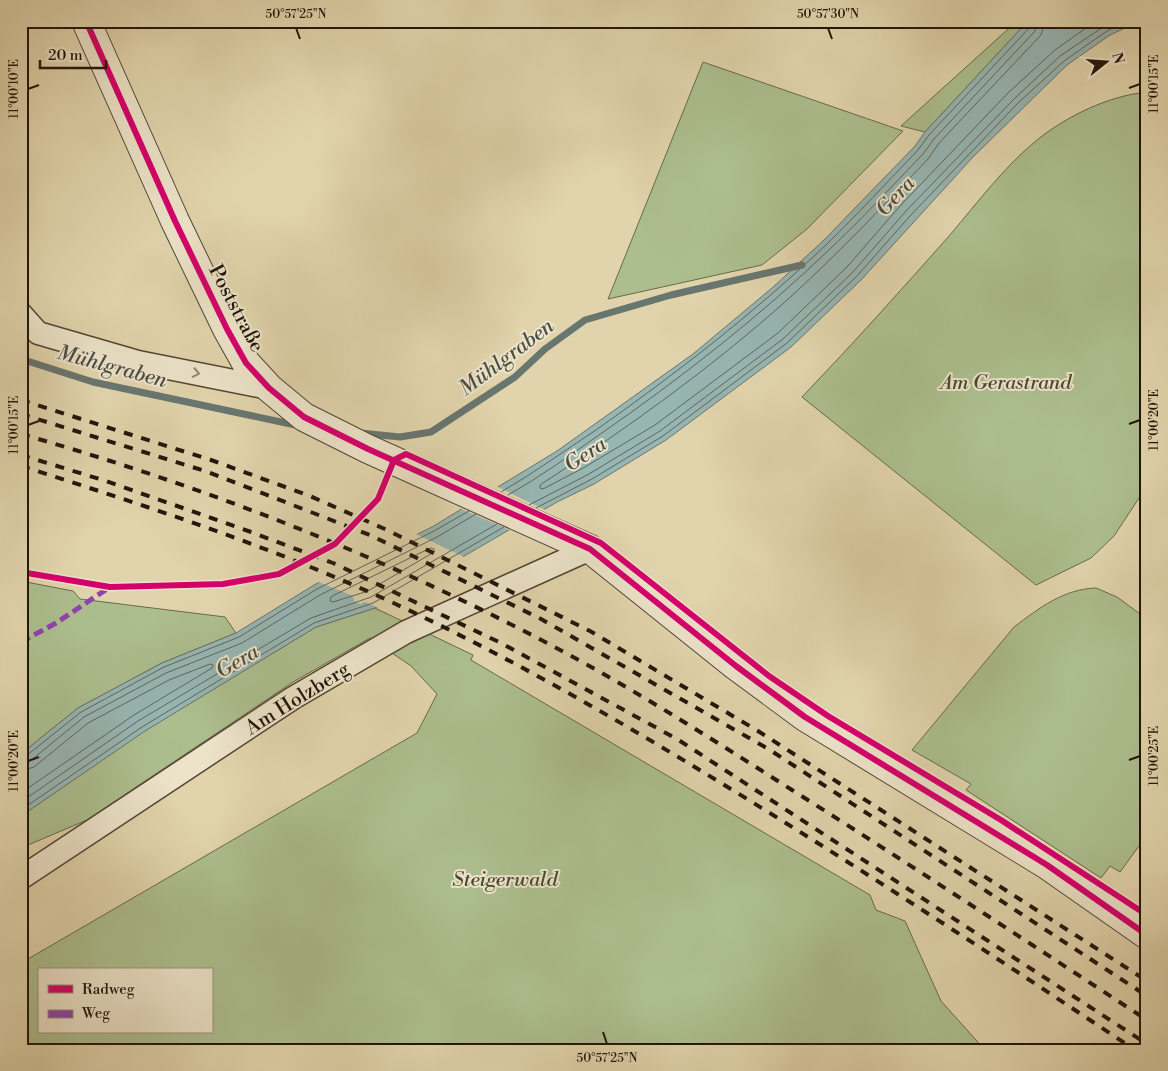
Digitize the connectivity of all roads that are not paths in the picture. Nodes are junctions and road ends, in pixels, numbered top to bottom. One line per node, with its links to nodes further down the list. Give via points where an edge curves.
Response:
1 (86, 21): 3 (street, Poststraße, via 227,329 246,363)
2 (21, 314): 3 (street, one-way to 3, via 38,333 138,362)
3 (269, 388): 4 (street, Poststraße, via 304,417)
4 (590, 549): 5 (street, Am Holzberg, via 398,636 293,698); 6 (street, Poststraße, via 805,717 1047,865)
5 (21, 878)
6 (1147, 935)

